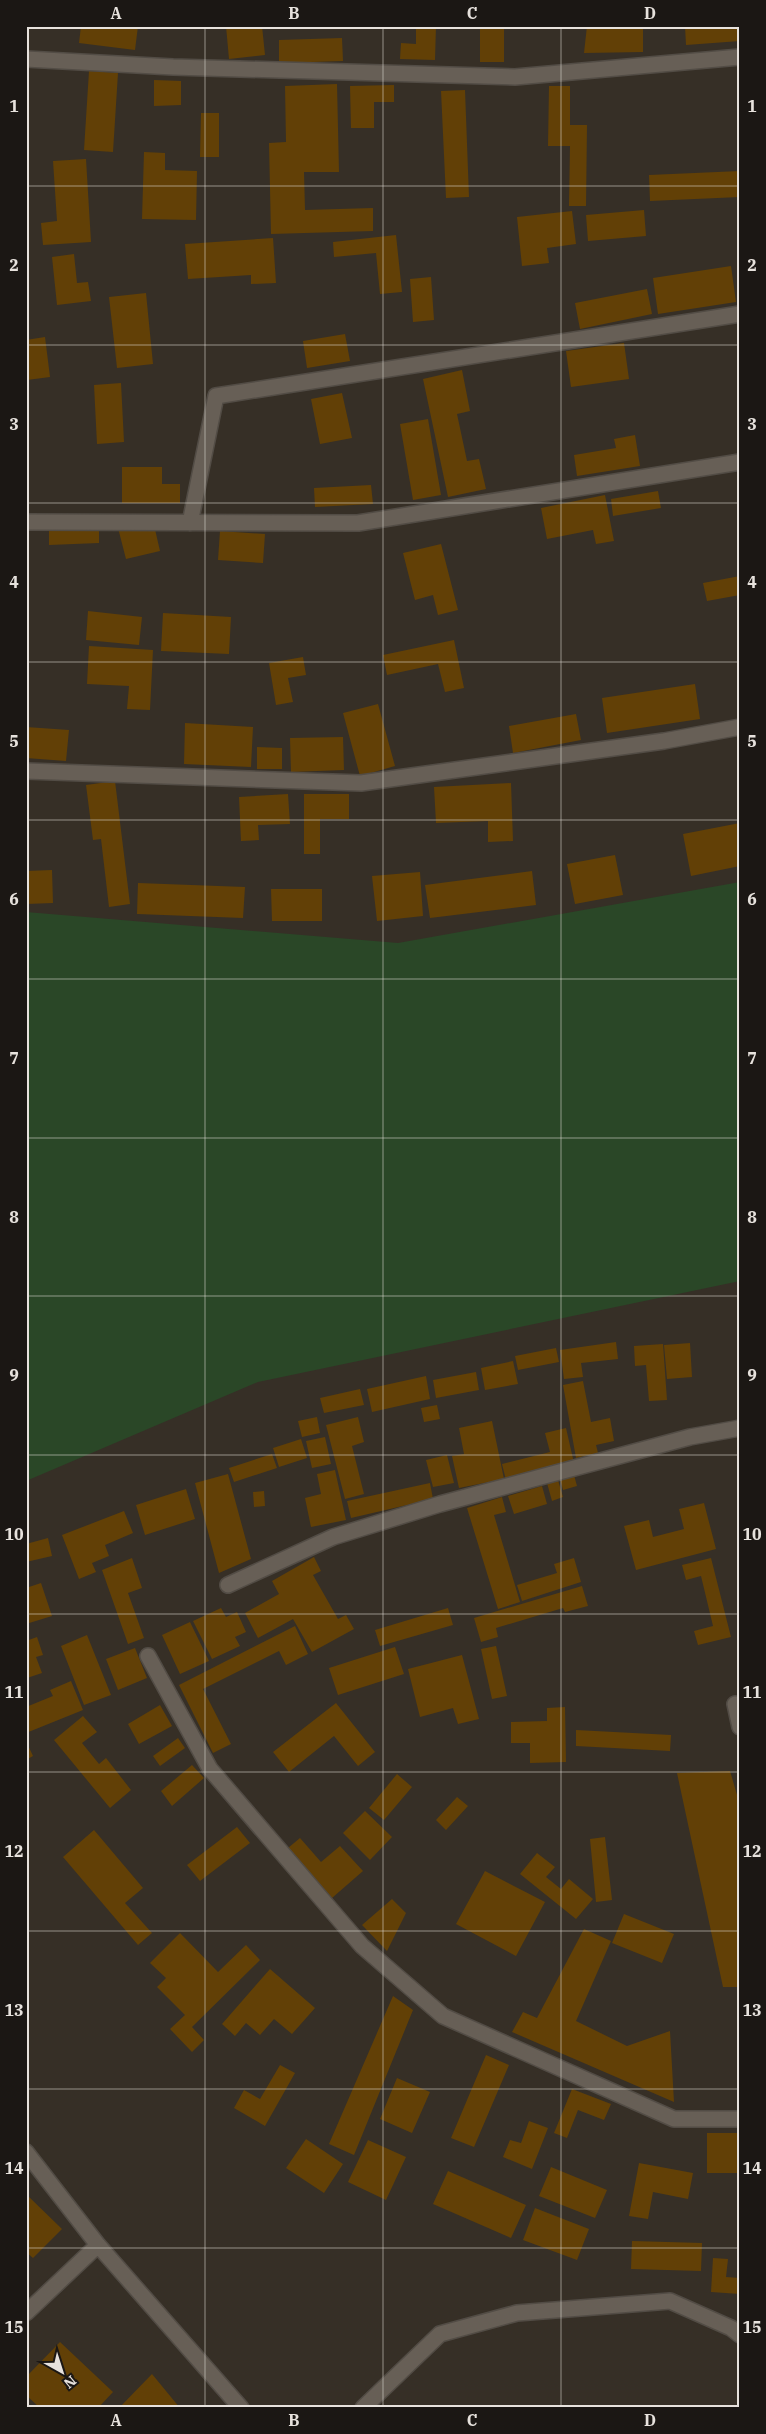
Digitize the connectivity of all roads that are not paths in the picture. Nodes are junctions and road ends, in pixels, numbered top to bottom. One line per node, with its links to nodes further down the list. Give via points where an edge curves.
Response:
1 (740, 57): 2 (street, via 515,77 173,67)
2 (26, 59)
3 (740, 314): 6 (street, via 216,396)
4 (740, 462): 6 (street, via 358,523)
5 (26, 522): 6 (street)
6 (190, 523)
7 (740, 728): 8 (street, via 361,783)
8 (26, 771)
9 (740, 1428): 10 (street, via 690,1437 440,1504 333,1538)
10 (228, 1585)
11 (148, 1656): 14 (street, via 210,1770 362,1946 443,2016 674,2119)
12 (735, 1704): 13 (street)
13 (740, 1727)
14 (740, 2119)
15 (26, 2152): 16 (street)
16 (98, 2245): 17 (street); 19 (street)
17 (26, 2313)
18 (740, 2335): 20 (street, via 670,2301 517,2312 440,2334)
19 (241, 2408)
20 (363, 2408)

